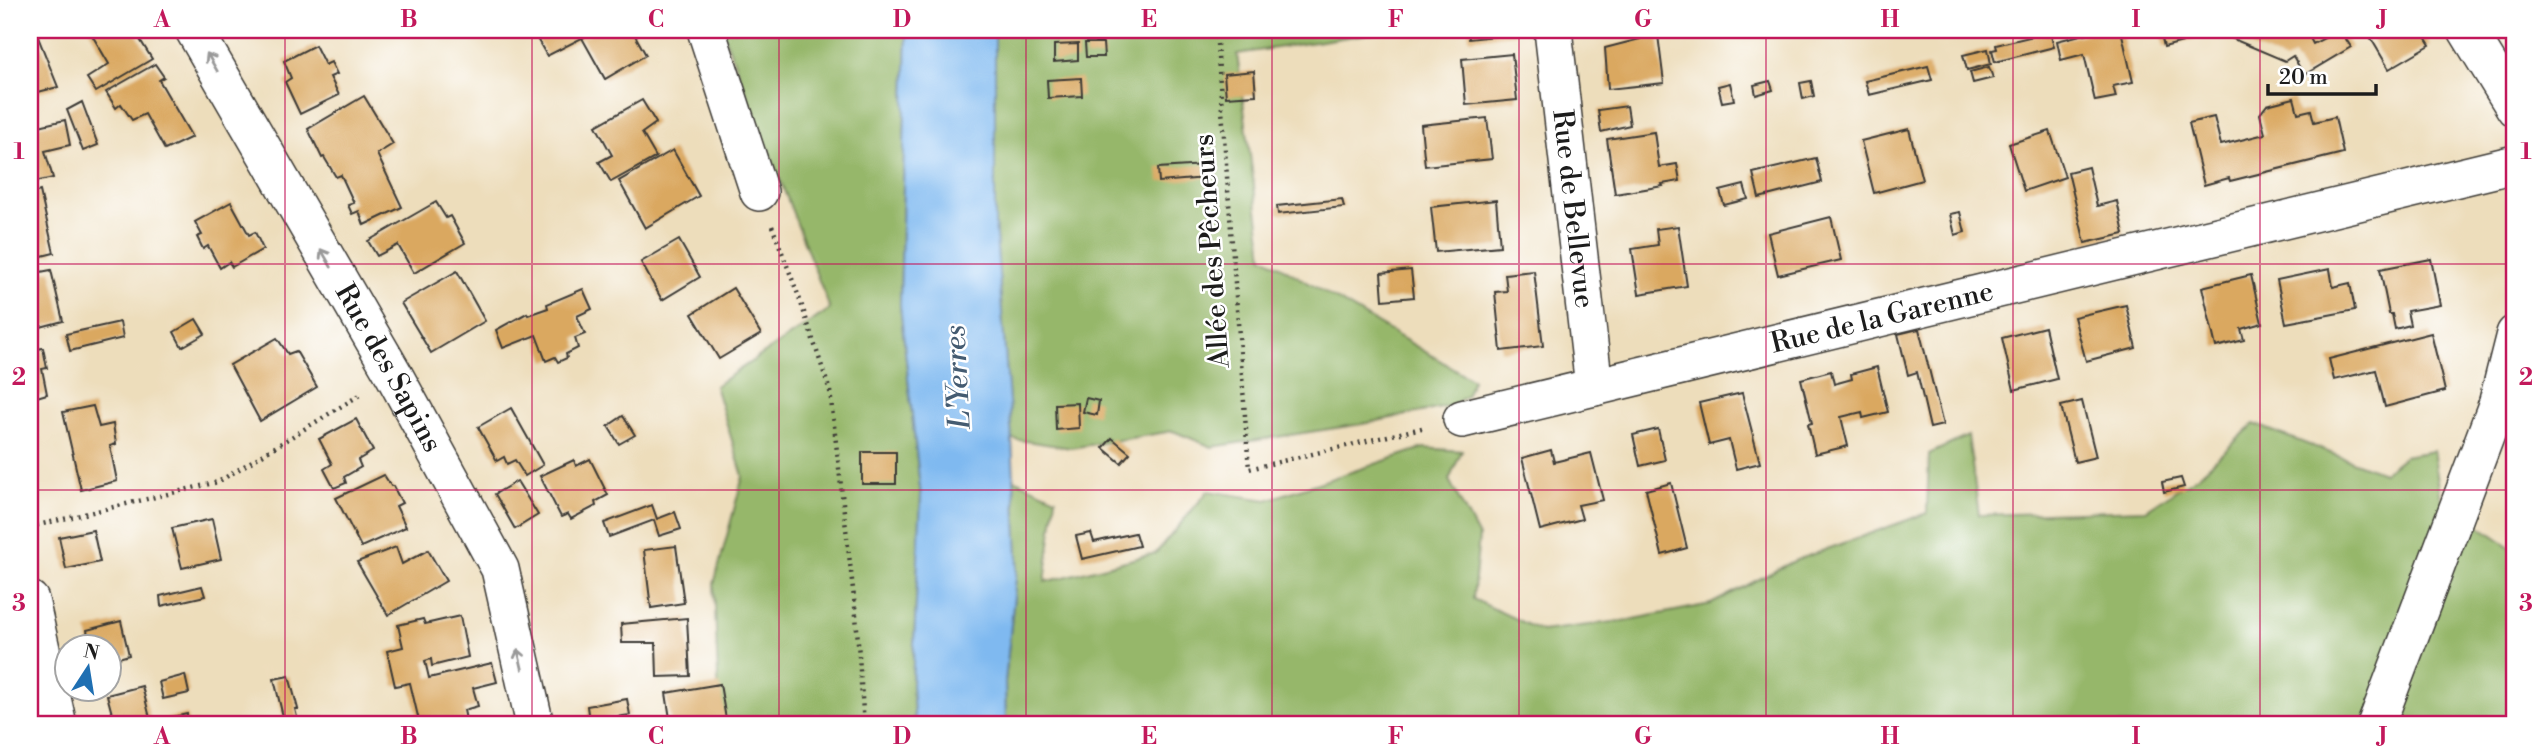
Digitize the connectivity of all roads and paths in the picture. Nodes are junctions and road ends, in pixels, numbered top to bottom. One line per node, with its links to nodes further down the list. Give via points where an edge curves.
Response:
1 (194, 30): 10 (street, Rue des Sapins, one-way to 1)
2 (706, 30): 8 (street)
3 (1216, 30): 12 (path, Allée des Pêcheurs, via 1249,469)
4 (1553, 30): 11 (street, Rue de Bellevue)
5 (2467, 30): 6 (street)
6 (2515, 108)
7 (2515, 164): 11 (street, Rue de la Garenne)
8 (759, 192): 17 (path, via 830,391)
9 (2515, 334): 18 (street, via 2497,405)
10 (394, 375): 13 (path, via 218,482); 16 (street, Rue des Sapins, one-way to 10, via 500,569)
11 (1594, 387): 12 (street, Rue de la Garenne)
12 (1462, 419)
13 (30, 527)
14 (30, 600): 15 (street)
15 (58, 725)
16 (535, 725)
17 (864, 725)
18 (2376, 725)

